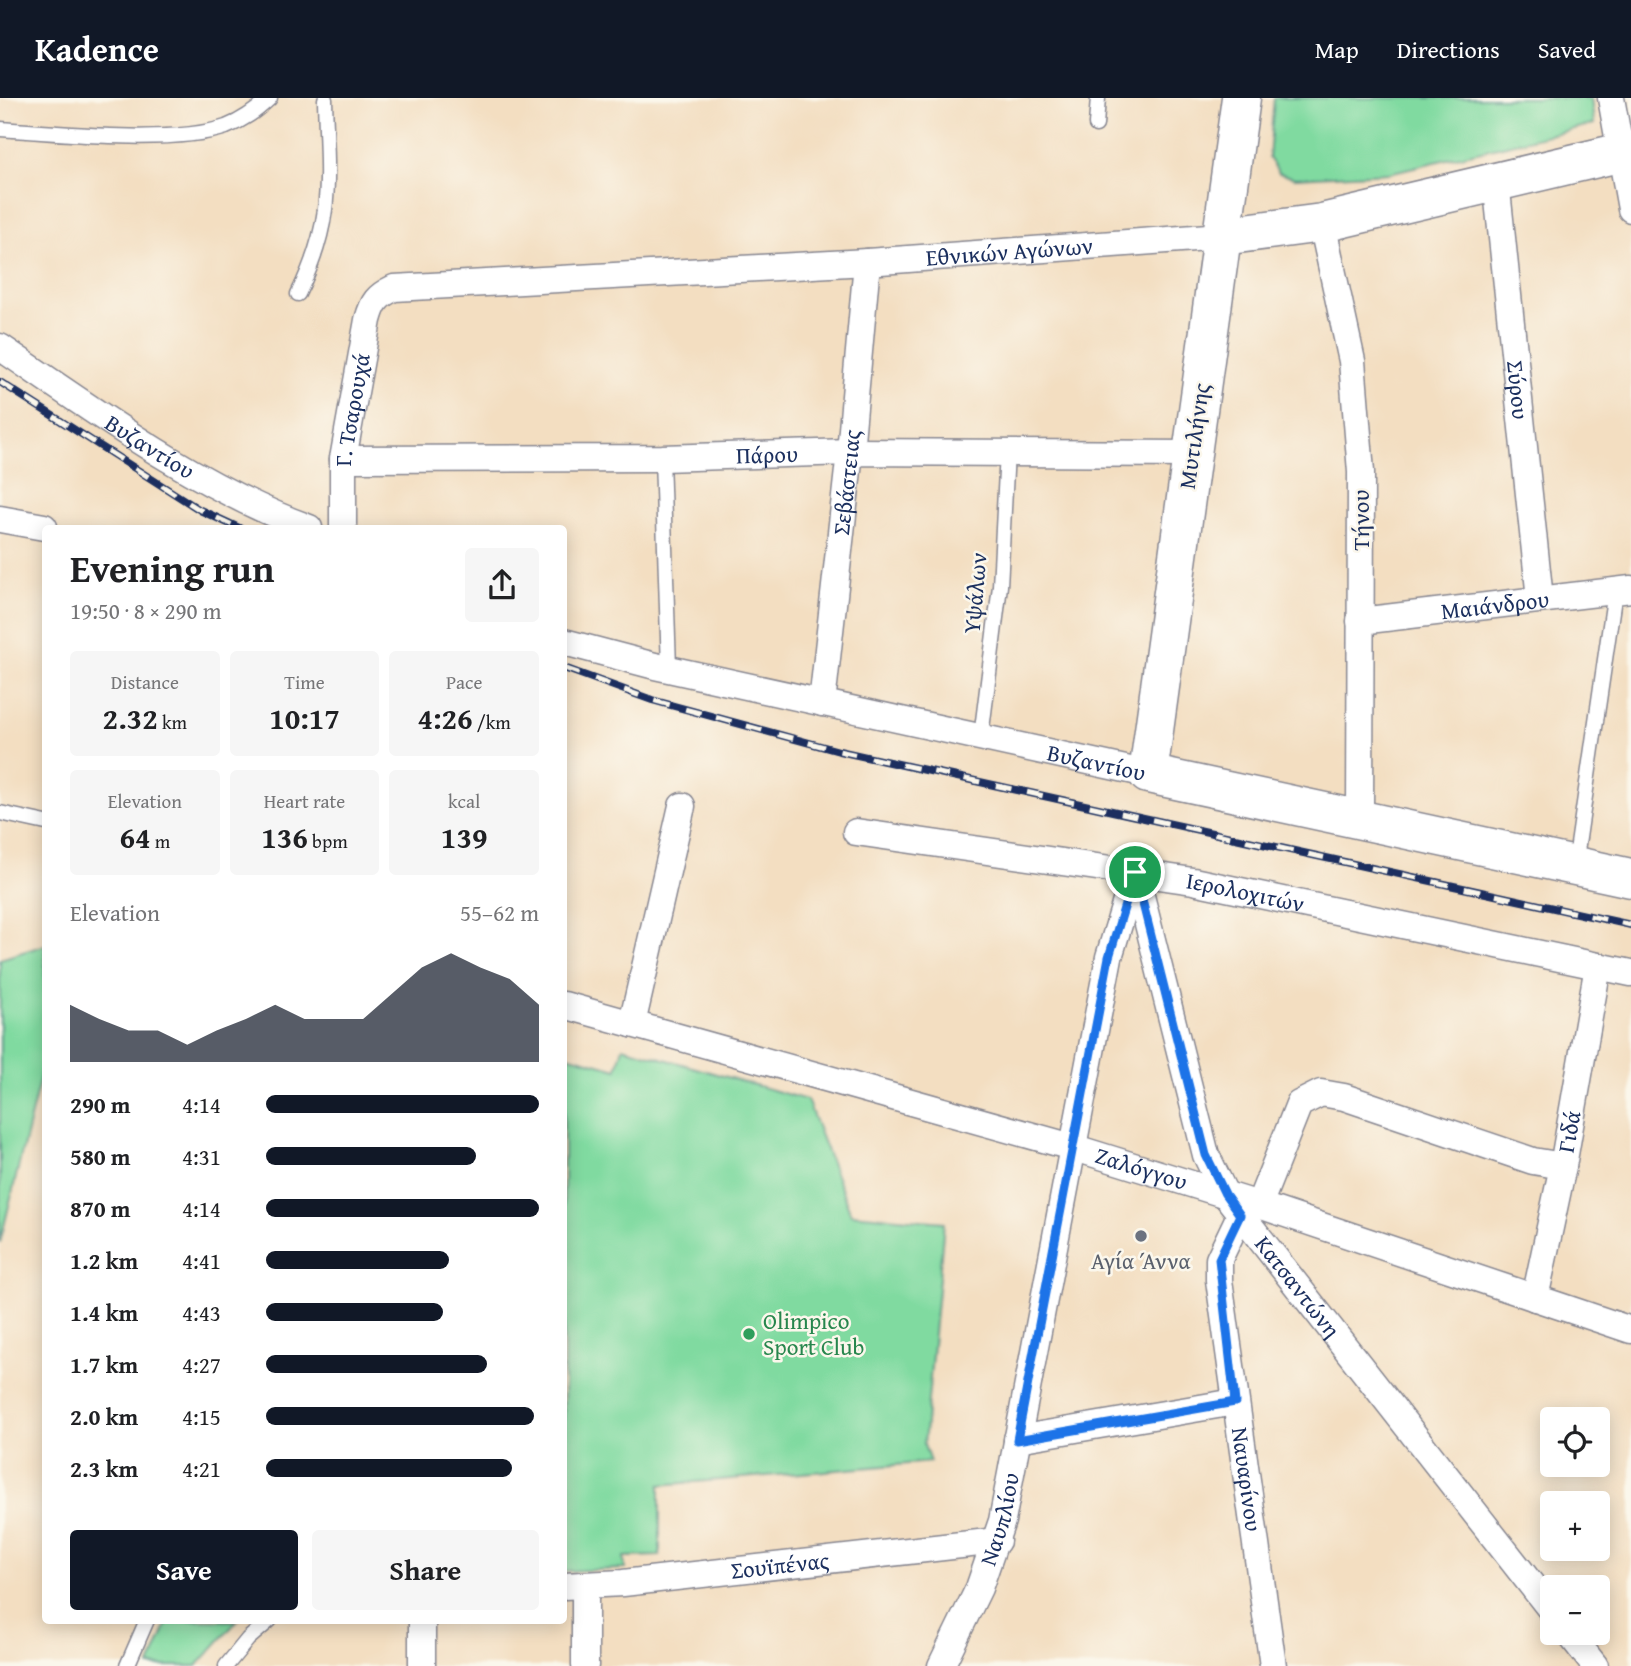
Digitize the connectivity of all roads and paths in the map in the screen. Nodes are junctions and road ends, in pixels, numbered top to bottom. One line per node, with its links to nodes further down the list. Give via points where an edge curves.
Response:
1 (270, 98): 7 (lane, via 251,116 223,128 177,135)
2 (325, 98): 14 (lane, via 328,201 320,244)
3 (1098, 98): 6 (lane)
4 (1241, 98): 12 (street, Μυτιλήνης)
5 (1611, 98): 8 (street)
6 (1096, 125)
7 (0, 129)
8 (1626, 151): 9 (street, Εθνικών Αγώνων); 10 (street)
9 (1496, 181): 11 (street, Εθνικών Αγώνων); 27 (street, Σύρου)
10 (1631, 209)
11 (1322, 223): 12 (street, Εθνικών Αγώνων); 28 (street, Τήνου, via 1352,361 1361,472)
12 (1222, 236): 13 (street, Εθνικών Αγώνων); 19 (street, Μυτιλήνης)
13 (867, 262): 15 (street, Εθνικών Αγώνων, via 394,288); 17 (street, Σεβάστειας)
14 (298, 294)
15 (380, 294): 21 (street, Γ. Τσαρουχά, via 368,320)
16 (0, 347): 23 (street, Βυζαντίου, via 132,436 274,515)
17 (850, 452): 18 (street, Πάρου); 20 (street, Πάρου); 31 (street, Σεβάστειας)
18 (1007, 452): 19 (street, Πάρου); 32 (lane, Υψάλων, via 1000,586)
19 (1191, 454): 33 (street, Μυτιλήνης)
20 (662, 458): 21 (street, Πάρου); 30 (lane)
21 (343, 459): 24 (street, Γ. Τσαρουχά)
22 (0, 519): 25 (street)
23 (301, 525)
24 (343, 525)
25 (42, 527)
26 (1623, 590): 27 (street, Μαιάνδρου); 39 (lane)
27 (1540, 599): 28 (street, Μαιάνδρου)
28 (1360, 621): 37 (street, Τήνου)
29 (567, 643): 30 (street, Βυζαντίου)
30 (668, 668): 31 (street, Βυζαντίου)
31 (822, 703): 32 (street, Βυζαντίου)
32 (981, 737): 33 (street, Βυζαντίου)
33 (1148, 774): 37 (street, Βυζαντίου)
34 (682, 806): 45 (street)
35 (0, 813): 36 (lane)
36 (42, 822)
37 (1360, 822): 39 (street, Βυζαντίου)
38 (856, 832): 40 (street, Ιερολοχιτών)
39 (1575, 866): 41 (street, Βυζαντίου)
40 (1135, 872): 42 (street, Ιερολοχιτών); 46 (street, Ναυπλίου, via 1109,957); 48 (street, Κατσαντώνη, via 1206,1155)
41 (1631, 878)
42 (1598, 965): 43 (street, Ιερολοχιτών); 47 (street, Γιδά)
43 (1631, 973)
44 (567, 1006): 45 (street, Ζαλόγγου)
45 (632, 1024): 46 (street, Ζαλόγγου)
46 (1072, 1147): 48 (street, Ζαλόγγου); 52 (street, Ναυπλίου)
47 (1563, 1166): 48 (street, Ναυαρίνου, via 1533,1161 1321,1093 1299,1104); 49 (street, Γιδά)
48 (1241, 1205): 49 (street, Ζαλόγγου); 51 (street, Ναυαρίνου, via 1219,1259); 55 (street, Κατσαντώνη)
49 (1535, 1298): 50 (street, Ζαλόγγου)
50 (1631, 1330)
51 (1235, 1402): 52 (street); 65 (street, Ναυαρίνου)
52 (1017, 1440): 53 (street, Ναυπλίου)
53 (997, 1541): 54 (street, Σουϊπένας); 64 (street, Ναυπλίου)
54 (574, 1585): 63 (street)
55 (1540, 1595)
56 (145, 1624): 60 (lane)
57 (265, 1624): 61 (lane)
58 (422, 1624): 62 (street)
59 (1578, 1645): 66 (street)
60 (127, 1666)
61 (226, 1666)
62 (422, 1666)
63 (585, 1666)
64 (941, 1666)
65 (1273, 1666)
66 (1595, 1666)

